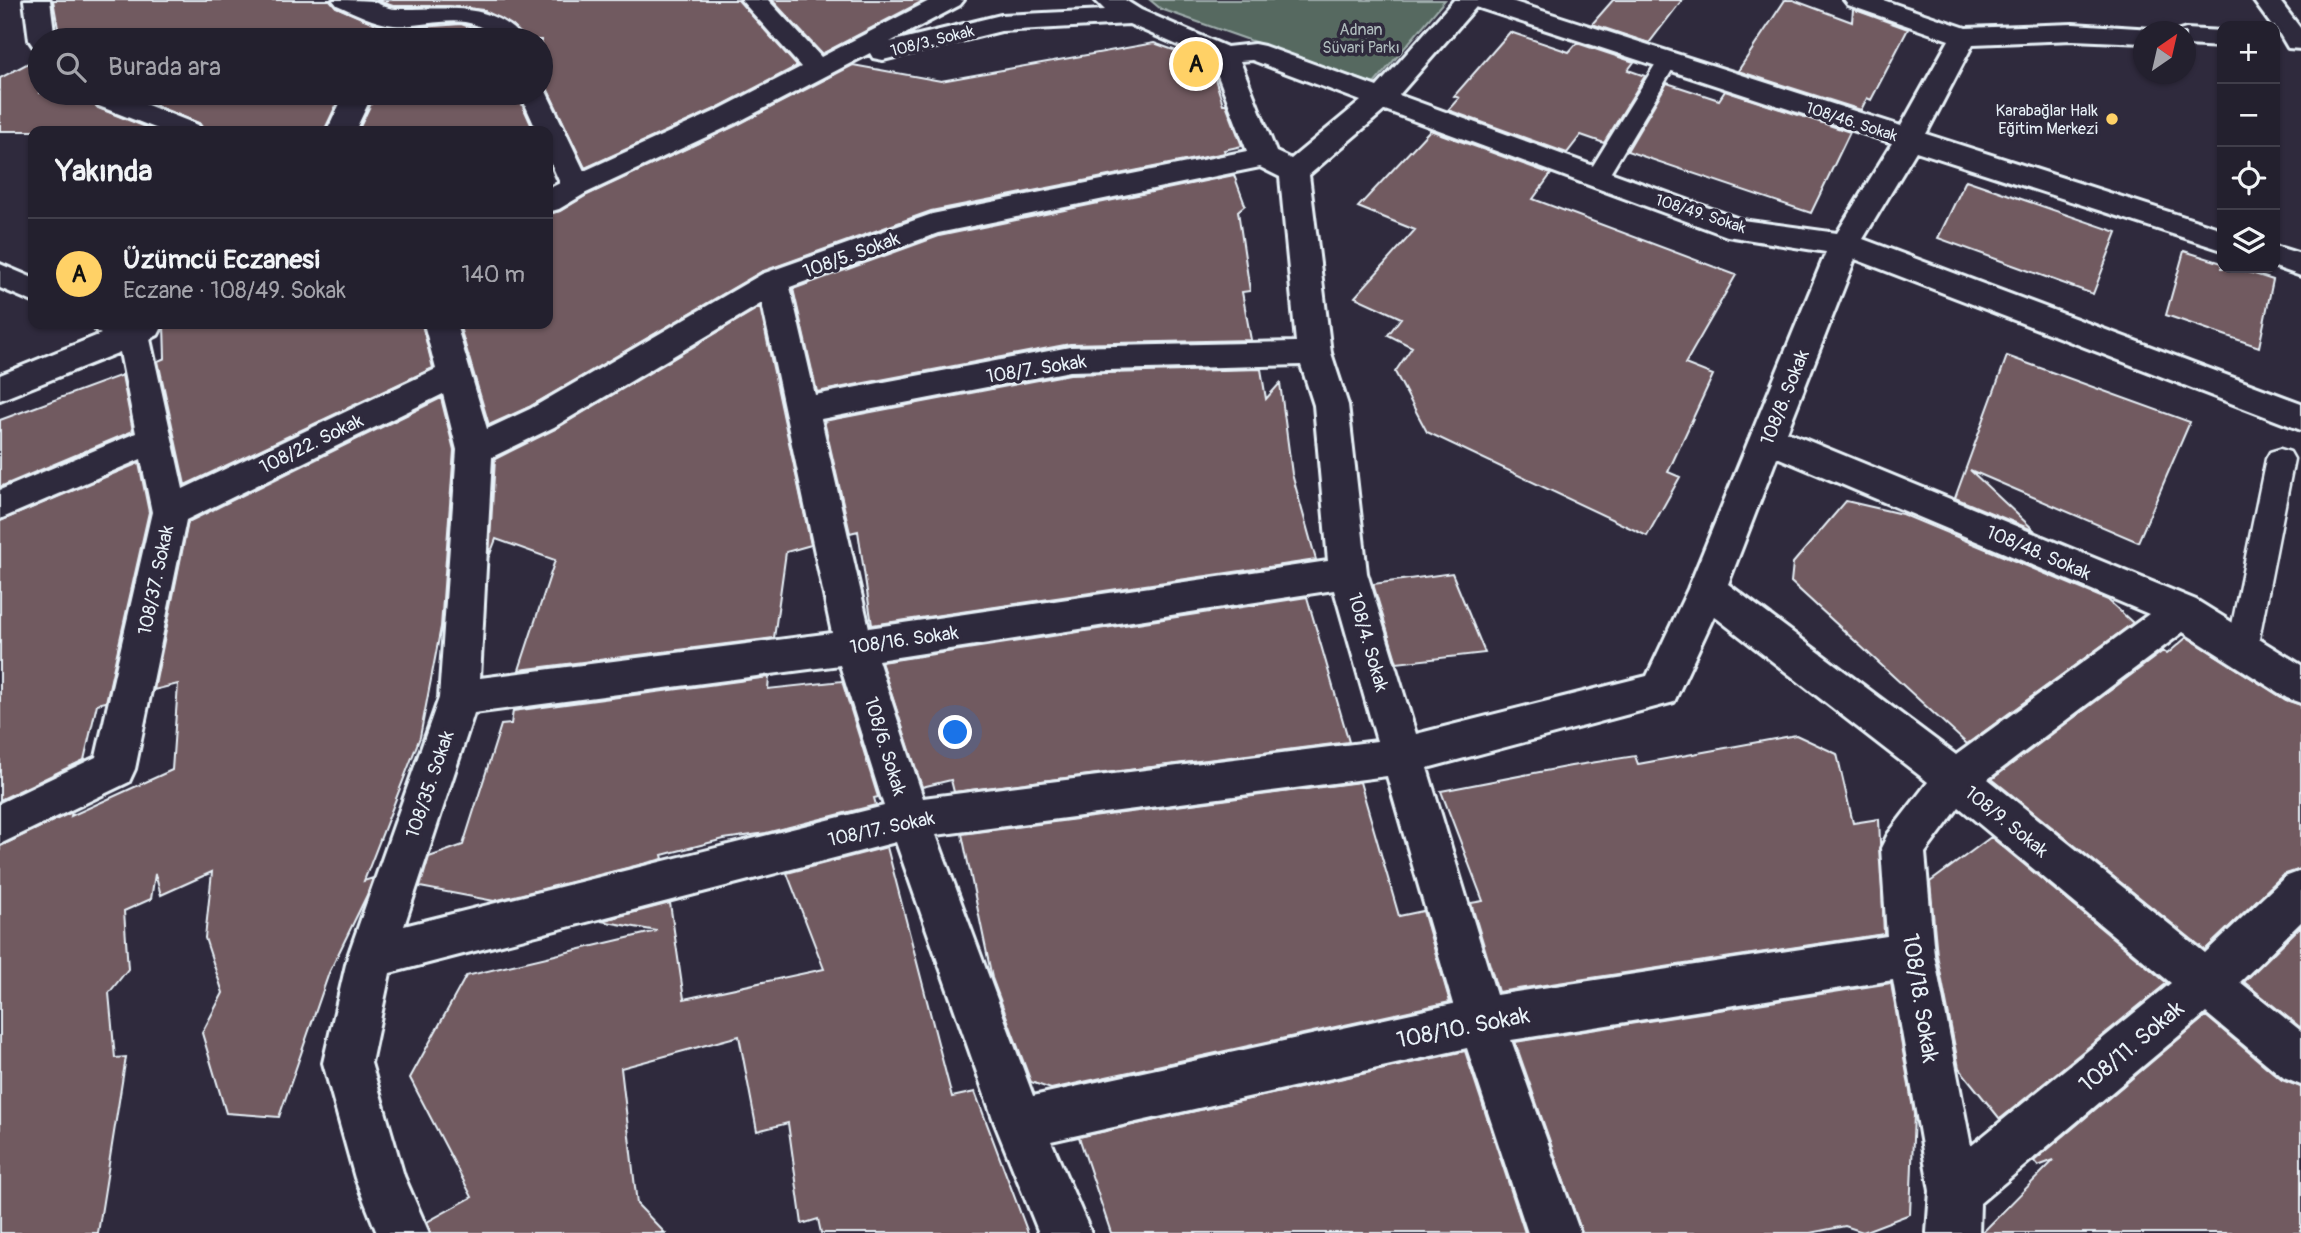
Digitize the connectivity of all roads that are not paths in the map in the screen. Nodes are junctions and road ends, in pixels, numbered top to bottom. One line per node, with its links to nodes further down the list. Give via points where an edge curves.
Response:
1 (37, 0): 12 (street)
2 (346, 0): 13 (street)
3 (754, 0): 23 (street)
4 (951, 0): 23 (street, 108/3. Sokak)
5 (1108, 0): 11 (street, 108/49. Sokak)
6 (1468, 0): 24 (street)
7 (1482, 0): 22 (street, 108/46. Sokak)
8 (1857, 0): 17 (street)
9 (2266, 0): 20 (street)
10 (468, 2): 14 (street); 15 (street, via 484,8)
11 (1132, 16): 21 (street, 108/49. Sokak); 23 (street, 108/3. Sokak, via 1001,23)
12 (40, 28)
13 (388, 28)
14 (393, 28)
15 (505, 28)
16 (2133, 35): 17 (street, via 2073,32)
17 (1964, 36): 32 (street, 108/8. Sokak)
18 (2196, 38): 19 (street)
19 (2217, 39)
20 (2291, 42)
21 (1224, 55): 24 (street, 108/49. Sokak, via 1254,52); 33 (street, 108/4. Sokak)
22 (1668, 60): 32 (street, 108/46. Sokak); 34 (lane)
23 (816, 68): 35 (street, 108/3. Sokak, via 726,117)
24 (1382, 98): 33 (street); 34 (street, 108/49. Sokak)
25 (122, 105): 28 (street)
26 (353, 105): 29 (street)
27 (539, 105): 30 (street)
28 (175, 126)
29 (343, 126)
30 (549, 126)
31 (553, 135): 35 (street)
32 (1908, 139): 37 (street, 108/46. Sokak); 38 (street, 108/8. Sokak)
33 (1279, 165): 42 (street, 108/5. Sokak, via 932,224); 47 (street, 108/4. Sokak)
34 (1597, 177): 38 (street, 108/49. Sokak, via 1738,229)
35 (576, 186): 36 (street, 108/3. Sokak)
36 (553, 199)
37 (2217, 238)
38 (1845, 244): 51 (street, 108/49. Sokak); 52 (street, 108/8. Sokak)
39 (2280, 258): 40 (street)
40 (2301, 265)
41 (0, 275): 43 (street)
42 (773, 282): 50 (street, 108/6. Sokak); 54 (street, 108/5. Sokak, via 542,418)
43 (28, 289)
44 (127, 329): 49 (street)
45 (131, 329): 53 (street, 108/37. Sokak)
46 (441, 329): 48 (street, 108/35. Sokak)
47 (1314, 353): 50 (street, 108/7. Sokak, via 1070,359); 58 (street, 108/4. Sokak, via 1331,405)
48 (453, 375): 54 (street, 108/35. Sokak); 57 (street, 108/22. Sokak)
49 (0, 388)
50 (803, 410): 61 (street, 108/6. Sokak)
51 (2301, 417)
52 (1767, 438): 59 (street, 108/8. Sokak); 60 (street, 108/48. Sokak)
53 (155, 439): 56 (street); 57 (street, 108/37. Sokak)
54 (475, 450): 64 (street, 108/35. Sokak)
55 (2280, 459): 62 (lane)
56 (0, 505)
57 (170, 512): 68 (street, 108/37. Sokak, via 114,769)
58 (1348, 573): 61 (street, 108/16. Sokak); 65 (street, 108/4. Sokak)
59 (1707, 589): 65 (street, 108/8. Sokak, via 1660,690); 66 (street, 108/9. Sokak)
60 (2182, 611): 62 (street, 108/48. Sokak); 66 (street, 108/18. Sokak)
61 (854, 647): 64 (street, 108/16. Sokak); 67 (street, 108/6. Sokak)
62 (2242, 649): 63 (street, 108/48. Sokak)
63 (2301, 686)
64 (459, 698): 71 (street, 108/35. Sokak)
65 (1402, 755): 67 (street, 108/17. Sokak); 73 (street, 108/4. Sokak)
66 (1956, 779): 70 (street, 108/18. Sokak, via 1903,848); 72 (street, 108/9. Sokak)
67 (909, 819): 71 (street, 108/17. Sokak); 75 (street, 108/6. Sokak)
68 (0, 824)
69 (2301, 892): 72 (street, 108/11. Sokak)
70 (1911, 955): 73 (street, 108/10. Sokak); 76 (street, 108/18. Sokak)
71 (371, 956): 77 (street, 108/35. Sokak, via 347,1063 380,1178)
72 (2207, 983): 74 (street, 108/9. Sokak); 76 (street, 108/11. Sokak)
73 (1480, 1021): 75 (street, 108/10. Sokak); 79 (street, 108/4. Sokak)
74 (2301, 1061)
75 (1019, 1124): 78 (street, 108/6. Sokak)
76 (1954, 1212)
77 (403, 1233)
78 (1065, 1233)
79 (1554, 1233)

